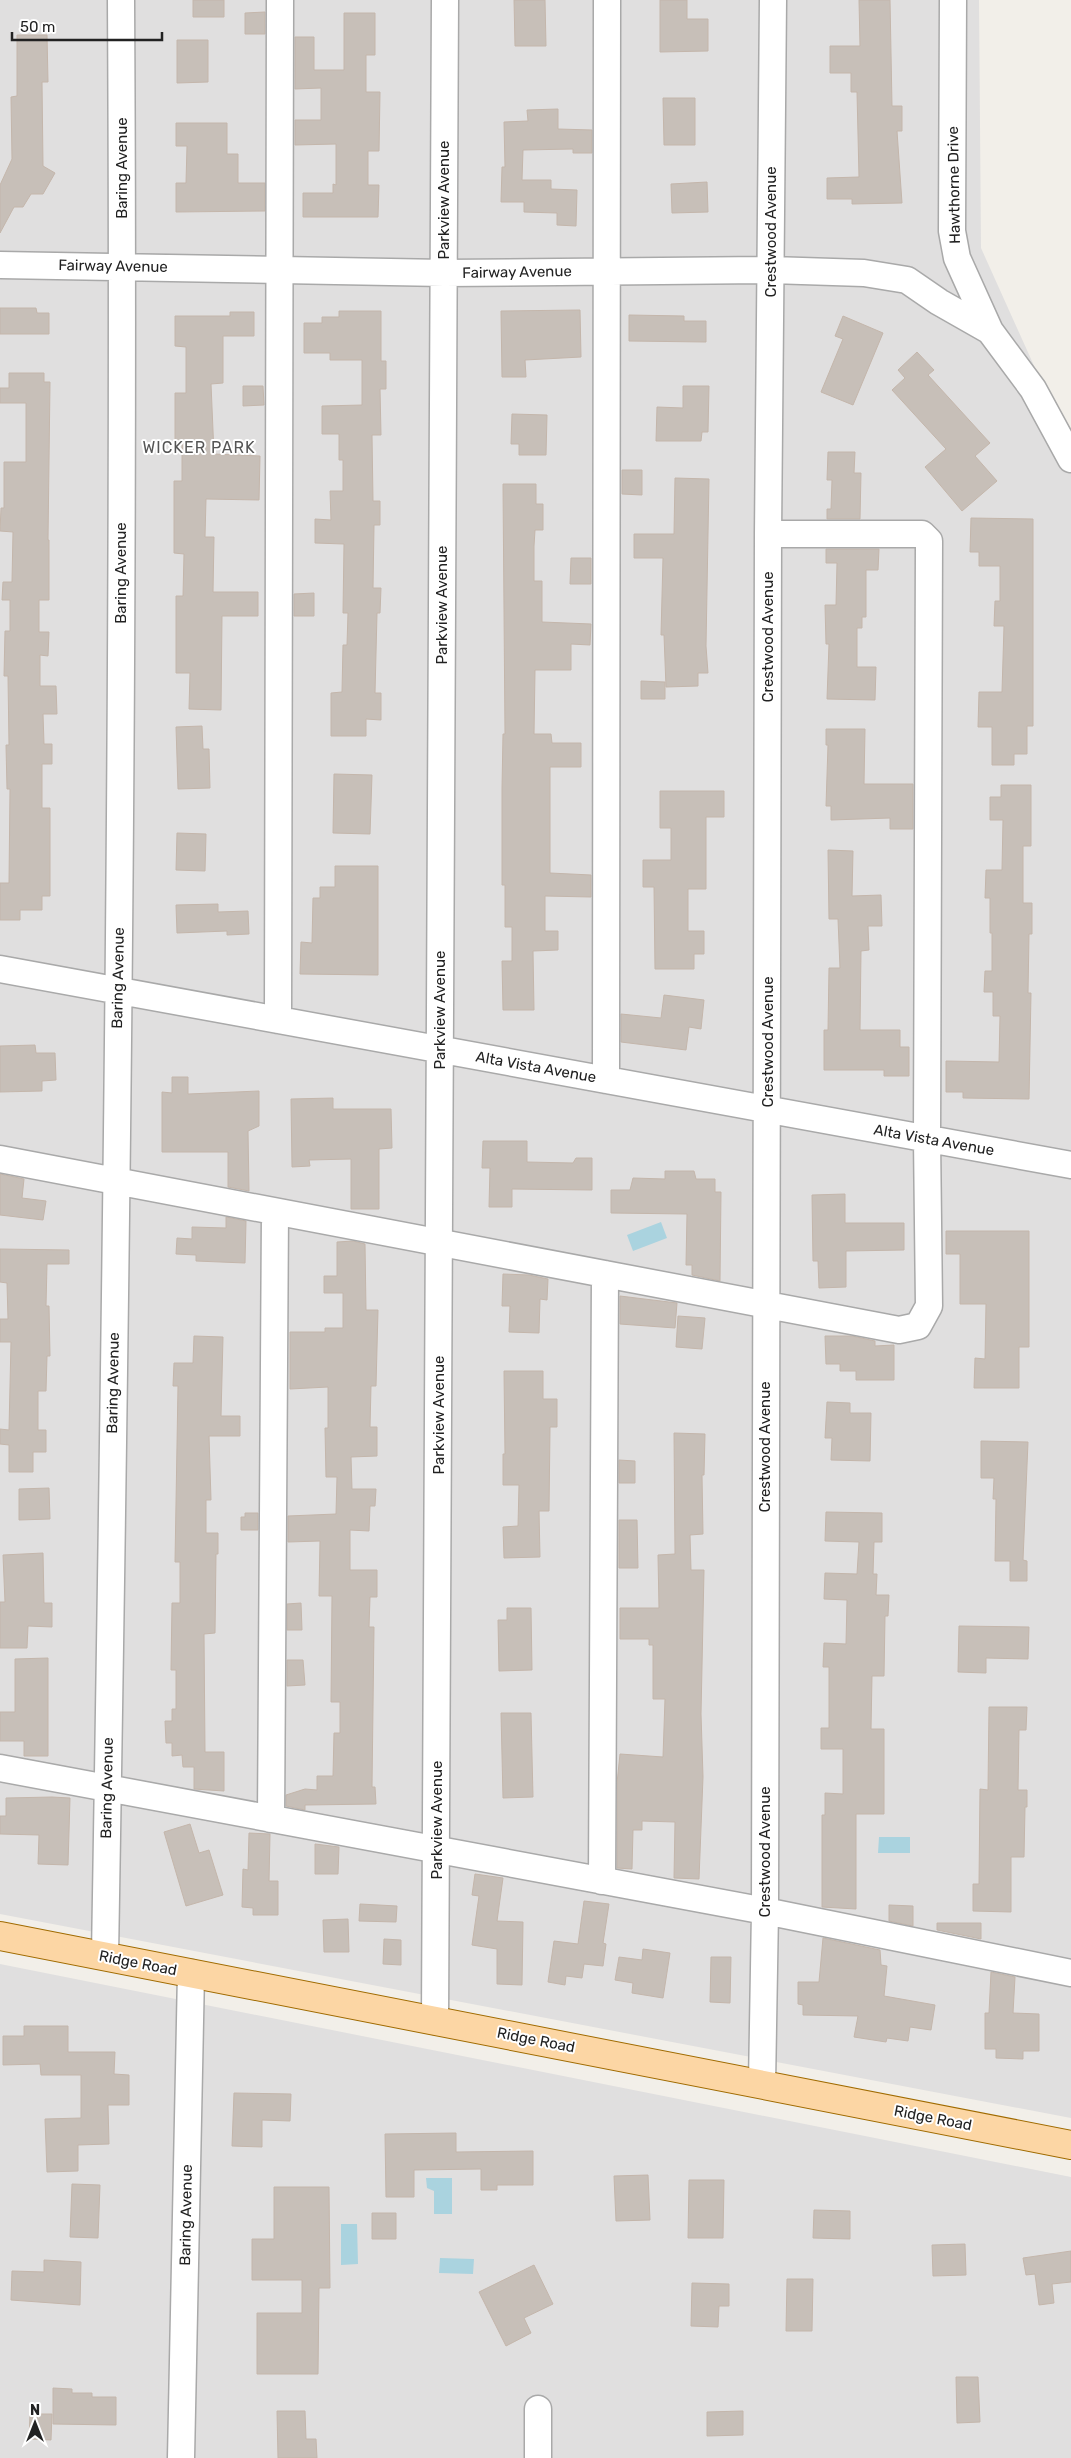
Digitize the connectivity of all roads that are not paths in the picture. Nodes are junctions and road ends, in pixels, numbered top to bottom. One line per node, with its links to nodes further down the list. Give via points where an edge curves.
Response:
1 (121, 0): 8 (street, Baring Avenue)
2 (280, 0): 9 (street)
3 (444, 0): 12 (street, Parkview Avenue)
4 (607, 0): 11 (street)
5 (773, 0): 10 (street, Crestwood Avenue)
6 (953, 0): 13 (street, Hawthorne Drive, via 952,231 957,258)
7 (0, 265): 8 (street, Fairway Avenue)
8 (123, 266): 9 (street, Fairway Avenue); 17 (street, Baring Avenue)
9 (281, 270): 12 (street, Fairway Avenue); 18 (street)
10 (770, 270): 11 (street, Fairway Avenue); 13 (street, Fairway Avenue, via 864,273 907,280); 15 (street, Crestwood Avenue)
11 (607, 271): 12 (street, Fairway Avenue); 20 (street)
12 (444, 273): 19 (street, Parkview Avenue)
13 (990, 330): 14 (street, Hawthorne Drive, via 1033,389)
14 (1071, 459)
15 (768, 534): 21 (street, Crestwood Avenue); 22 (street, via 922,534 929,541)
16 (0, 969): 17 (street, Alta Vista Avenue)
17 (118, 992): 18 (street, Alta Vista Avenue); 25 (street, Baring Avenue)
18 (278, 1020): 19 (street, Alta Vista Avenue)
19 (440, 1050): 20 (street, Alta Vista Avenue); 27 (street, Parkview Avenue)
20 (606, 1080): 21 (street, Alta Vista Avenue)
21 (768, 1109): 22 (street, Alta Vista Avenue); 29 (street, Crestwood Avenue)
22 (927, 1139): 24 (street, Alta Vista Avenue); 29 (street, via 929,1306 918,1326 899,1330)
23 (0, 1158): 25 (street)
24 (1071, 1165)
25 (116, 1181): 26 (street); 31 (street, Baring Avenue)
26 (275, 1212): 27 (street); 32 (street)
27 (440, 1244): 28 (street); 33 (street, Parkview Avenue)
28 (604, 1274): 29 (street); 34 (street)
29 (766, 1304): 35 (street, Crestwood Avenue)
30 (0, 1768): 31 (street)
31 (108, 1789): 32 (street); 37 (street, Baring Avenue)
32 (271, 1819): 33 (street)
33 (437, 1850): 34 (street); 40 (street, Parkview Avenue)
34 (602, 1881): 35 (street)
35 (765, 1911): 38 (street); 41 (street, Crestwood Avenue)
36 (0, 1936): 37 (main road, Ridge Road)
37 (104, 1956): 39 (main road, Ridge Road)
38 (1071, 1972)
39 (191, 1973): 40 (main road, Ridge Road); 44 (street, Baring Avenue)
40 (435, 2021): 41 (main road, Ridge Road)
41 (762, 2084): 42 (main road, Ridge Road)
42 (1071, 2145)
43 (538, 2409): 45 (street)
44 (181, 2458)
45 (538, 2458)

